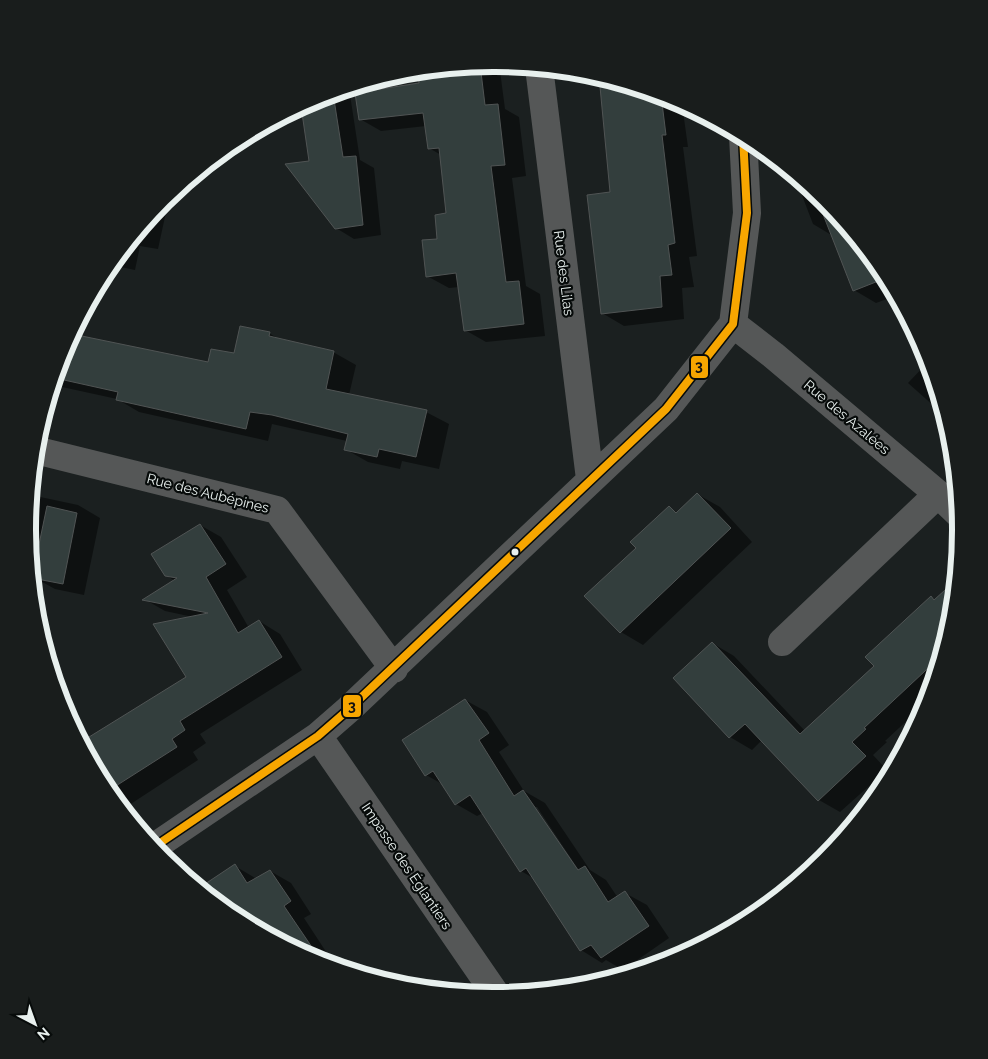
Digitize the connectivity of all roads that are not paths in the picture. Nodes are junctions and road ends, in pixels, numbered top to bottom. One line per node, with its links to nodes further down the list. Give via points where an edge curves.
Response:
1 (540, 75): 5 (street, Rue des Lilas)
2 (743, 146): 3 (street, via 747,213)
3 (733, 324): 5 (street, via 666,409); 6 (street, Rue des Azalées)
4 (43, 452): 9 (street, Rue des Aubépines, via 278,510)
5 (590, 479): 9 (street)
6 (938, 494): 7 (street, Rue des Azalées); 8 (street)
7 (951, 507)
8 (782, 642)
9 (394, 669): 10 (street)
10 (318, 736): 11 (street); 12 (street, Impasse des Églantiers)
11 (161, 843)
12 (491, 987)

